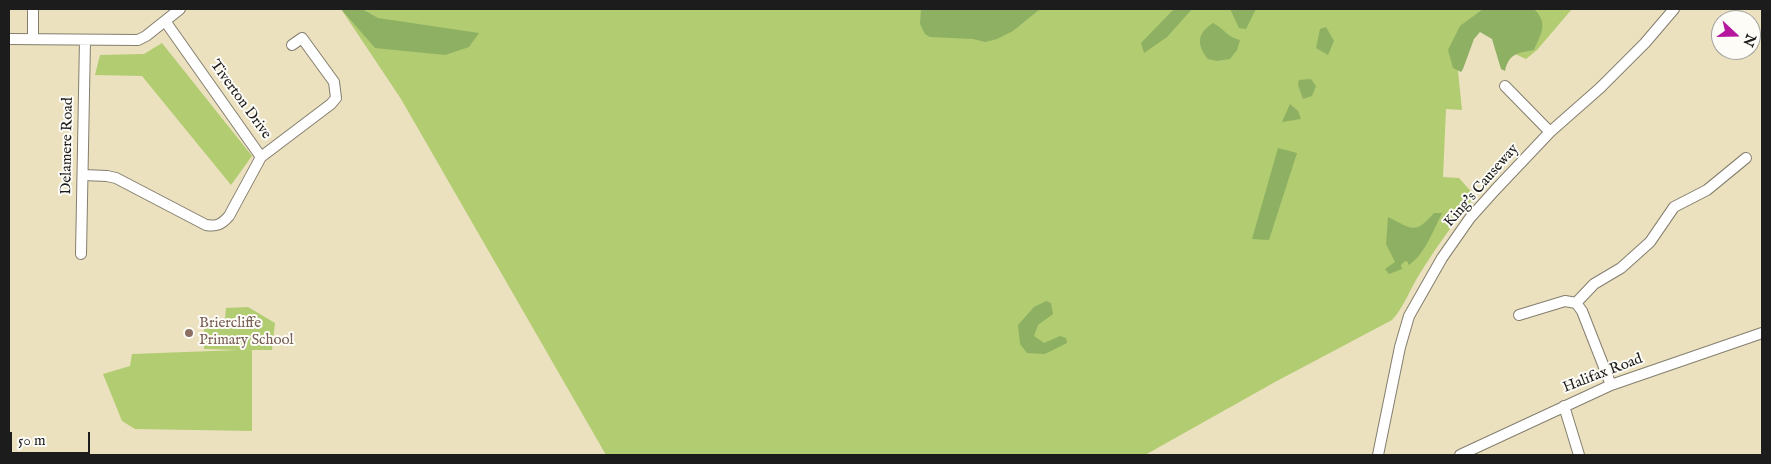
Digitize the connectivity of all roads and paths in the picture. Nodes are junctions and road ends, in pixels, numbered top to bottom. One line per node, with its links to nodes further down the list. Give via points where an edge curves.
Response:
1 (34, 9): 6 (street)
2 (180, 9): 4 (street)
3 (1674, 9): 10 (street, King's Causeway, via 1613,75)
4 (165, 21): 7 (street, via 138,40); 11 (street, Tiverton Drive)
5 (9, 39): 6 (street)
6 (34, 39): 7 (street)
7 (85, 40): 13 (street, Delamere Road)
8 (292, 45): 11 (street, via 306,35 334,82 336,98)
9 (1505, 86): 10 (street)
10 (1550, 132): 20 (street, King's Causeway, via 1470,218 1442,258 1409,316)
11 (261, 156): 13 (street, Tiverton Drive, via 229,216 224,222 212,226 116,178)
12 (1746, 158): 15 (street, via 1707,190 1674,207 1650,242 1621,268 1594,284)
13 (82, 175): 14 (street, Delamere Road)
14 (81, 254)
15 (1576, 303): 16 (street, via 1565,300); 18 (street)
16 (1519, 315)
17 (1762, 333): 18 (street, Halifax Road)
18 (1611, 385): 19 (street, Halifax Road)
19 (1564, 406): 21 (street, Halifax Road); 22 (street)
20 (1378, 455)
21 (1460, 455)
22 (1579, 455)

